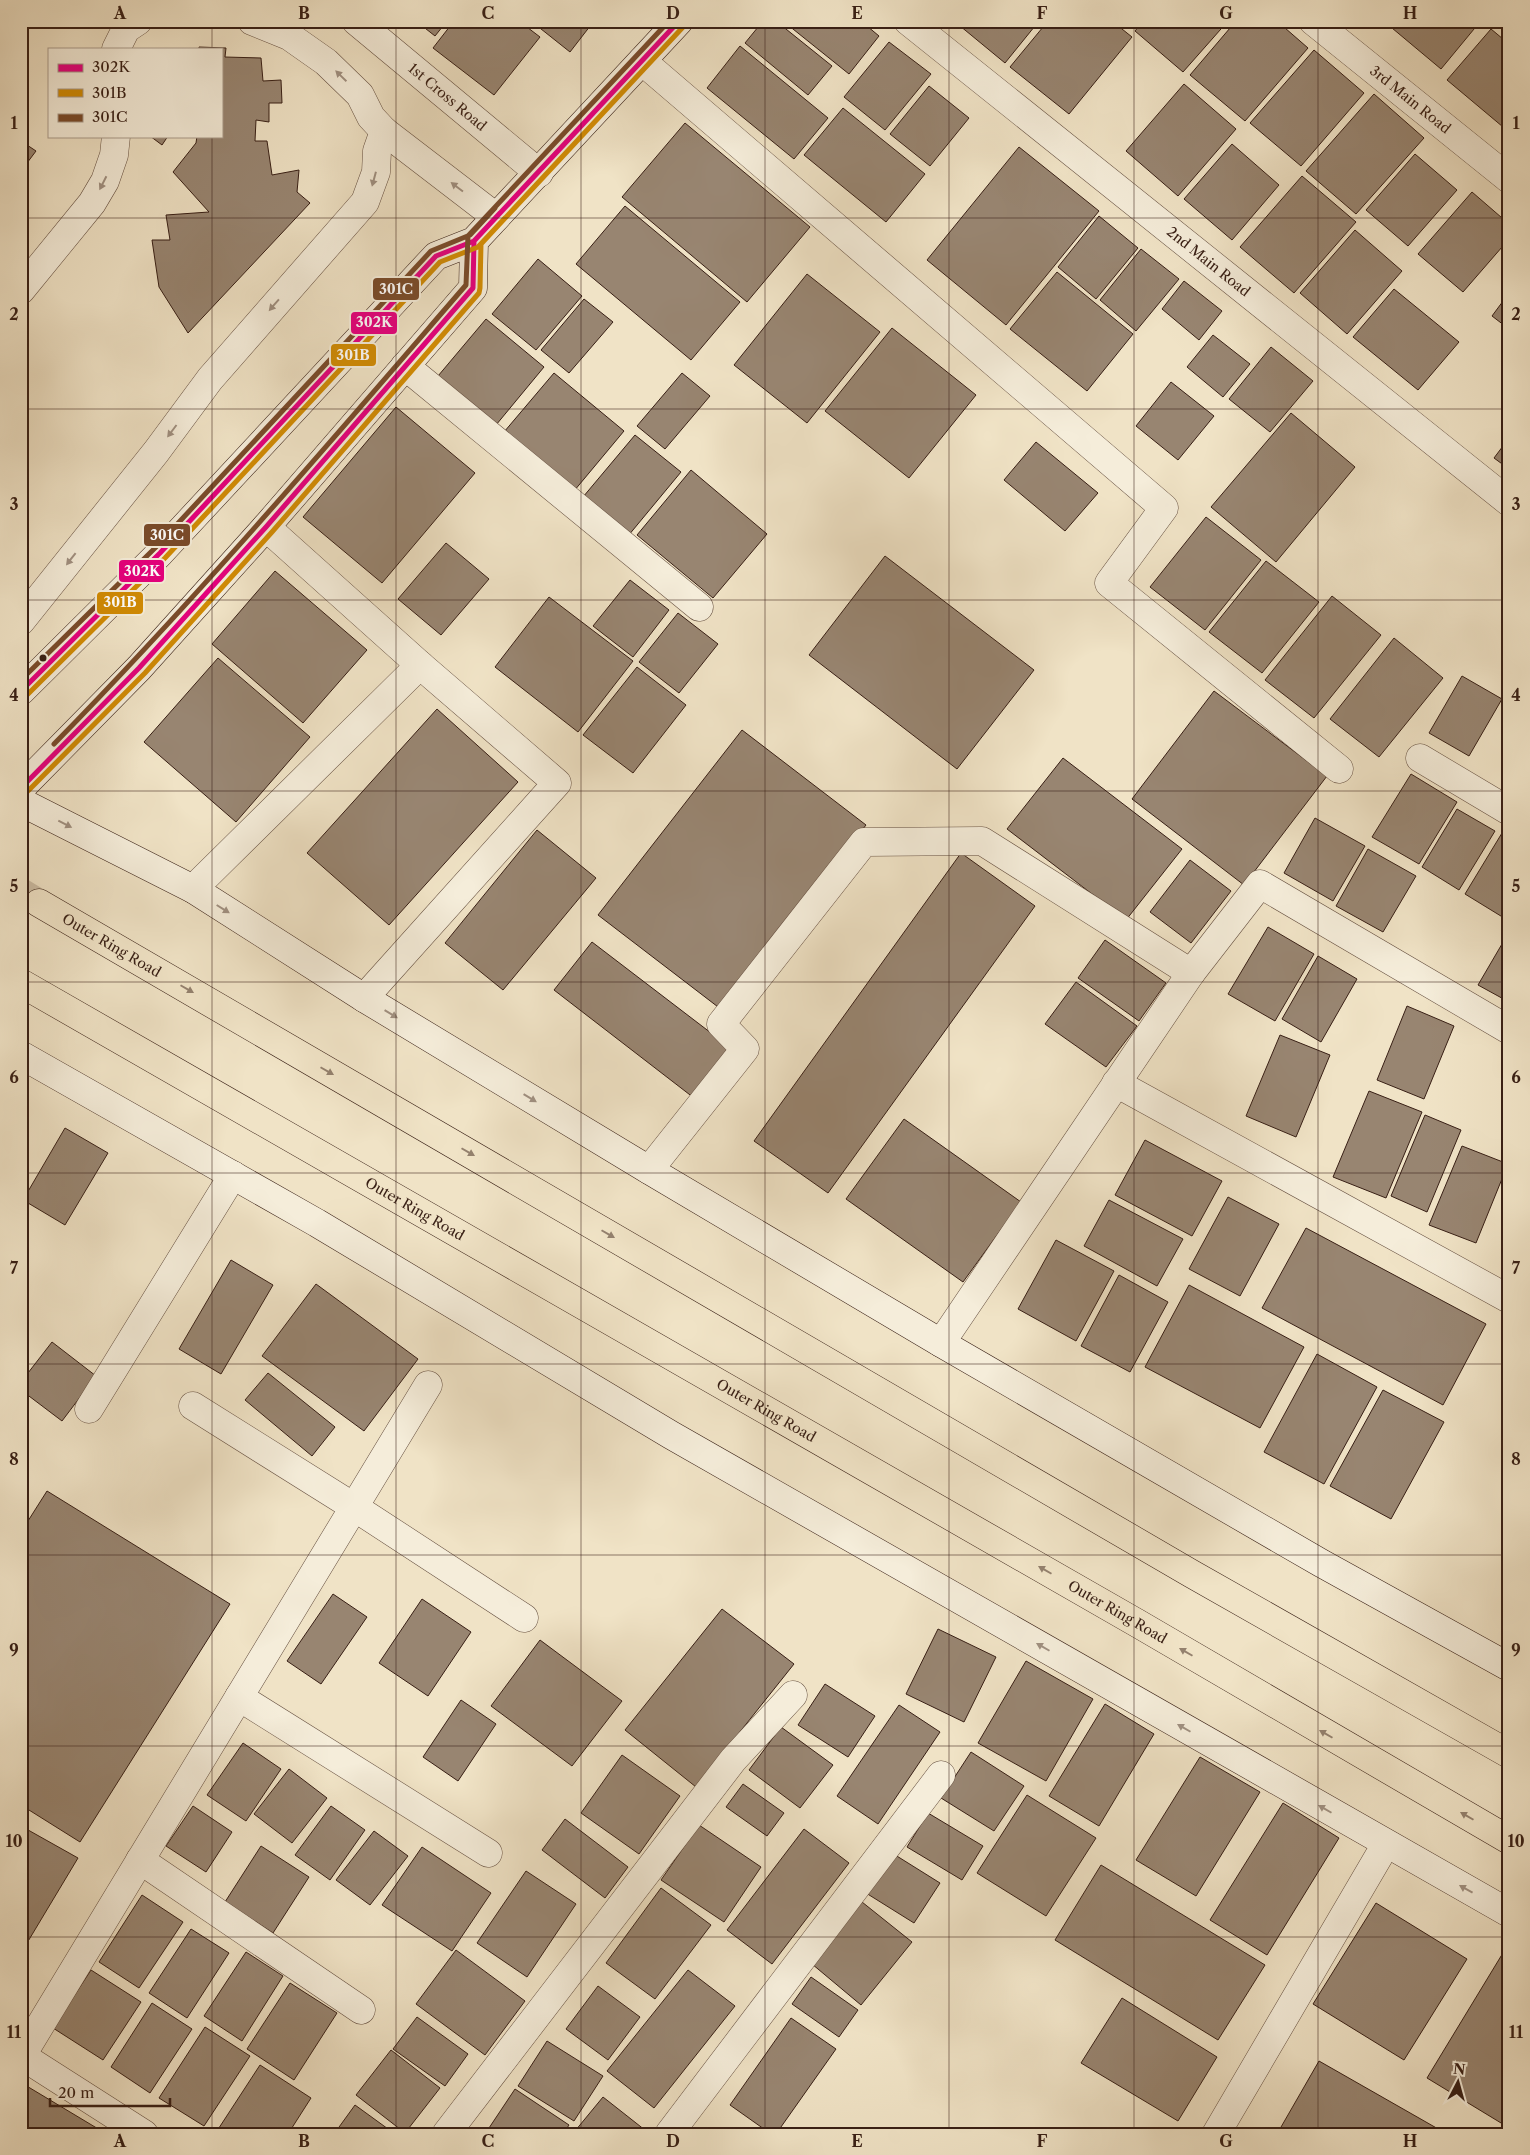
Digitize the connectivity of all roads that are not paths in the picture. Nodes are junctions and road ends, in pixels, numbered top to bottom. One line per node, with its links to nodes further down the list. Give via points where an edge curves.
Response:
1 (138, 21): 7 (street, via 126,29)
2 (252, 21): 9 (street, one-way to 2, via 360,96 326,62 289,36)
3 (356, 21): 11 (street, 1st Cross Road)
4 (680, 21): 8 (street)
5 (908, 21): 17 (street, 2nd Main Road)
6 (1313, 21): 12 (street, 3rd Main Road)
7 (116, 48)
8 (642, 62): 11 (street); 24 (street, via 1164,508 1109,583)
9 (384, 132): 13 (street, one-way to 9); 20 (street, one-way to 20, via 377,152 376,172 365,202 210,379)
10 (116, 138): 15 (street, one-way to 15, via 105,181 87,210)
11 (539, 173): 13 (street)
12 (1509, 178)
13 (496, 217): 14 (street)
14 (474, 241): 16 (street, via 473,288); 22 (street, via 436,256 160,553)
15 (21, 290)
16 (405, 366): 18 (street); 19 (street)
17 (1509, 502)
18 (266, 527): 21 (street); 25 (street, via 139,668)
19 (699, 607)
20 (21, 621)
21 (420, 665): 28 (street); 32 (street, via 557,783)
22 (21, 691)
23 (1420, 758): 27 (street)
24 (1340, 769)
25 (21, 788)
26 (21, 802): 28 (street, one-way to 28)
27 (1509, 811)
28 (192, 889): 32 (street, one-way to 32)
29 (39, 903): 48 (highway, Outer Ring Road, one-way to 48, via 1192,1574)
30 (1191, 973): 33 (street, via 1260,884); 35 (street); 36 (street, via 982,841 864,842 720,1024 745,1049)
31 (21, 983): 50 (highway, Outer Ring Road, one-way to 31)
32 (364, 998): 36 (street, one-way to 36)
33 (1509, 1030)
34 (21, 1055): 37 (street)
35 (1116, 1083): 38 (street); 39 (street)
36 (649, 1170): 39 (street)
37 (233, 1175): 42 (street); 51 (street, one-way to 37, via 671,1435)
38 (1509, 1299)
39 (941, 1343): 45 (street, via 1321,1563)
40 (428, 1385): 43 (street)
41 (193, 1406): 43 (street)
42 (89, 1409)
43 (354, 1507): 44 (street); 47 (street)
44 (524, 1618)
45 (1509, 1667)
46 (793, 1695): 58 (street, via 732,1760)
47 (239, 1696): 52 (street); 53 (street)
48 (1509, 1754)
49 (941, 1775): 59 (street)
50 (1509, 1840)
51 (1386, 1844): 54 (street, one-way to 51); 60 (street)
52 (488, 1853)
53 (140, 1860): 55 (street); 56 (street)
54 (1509, 1913)
55 (361, 2010)
56 (22, 2057): 57 (street)
57 (144, 2134)
58 (446, 2134)
59 (669, 2134)
60 (1216, 2134)

